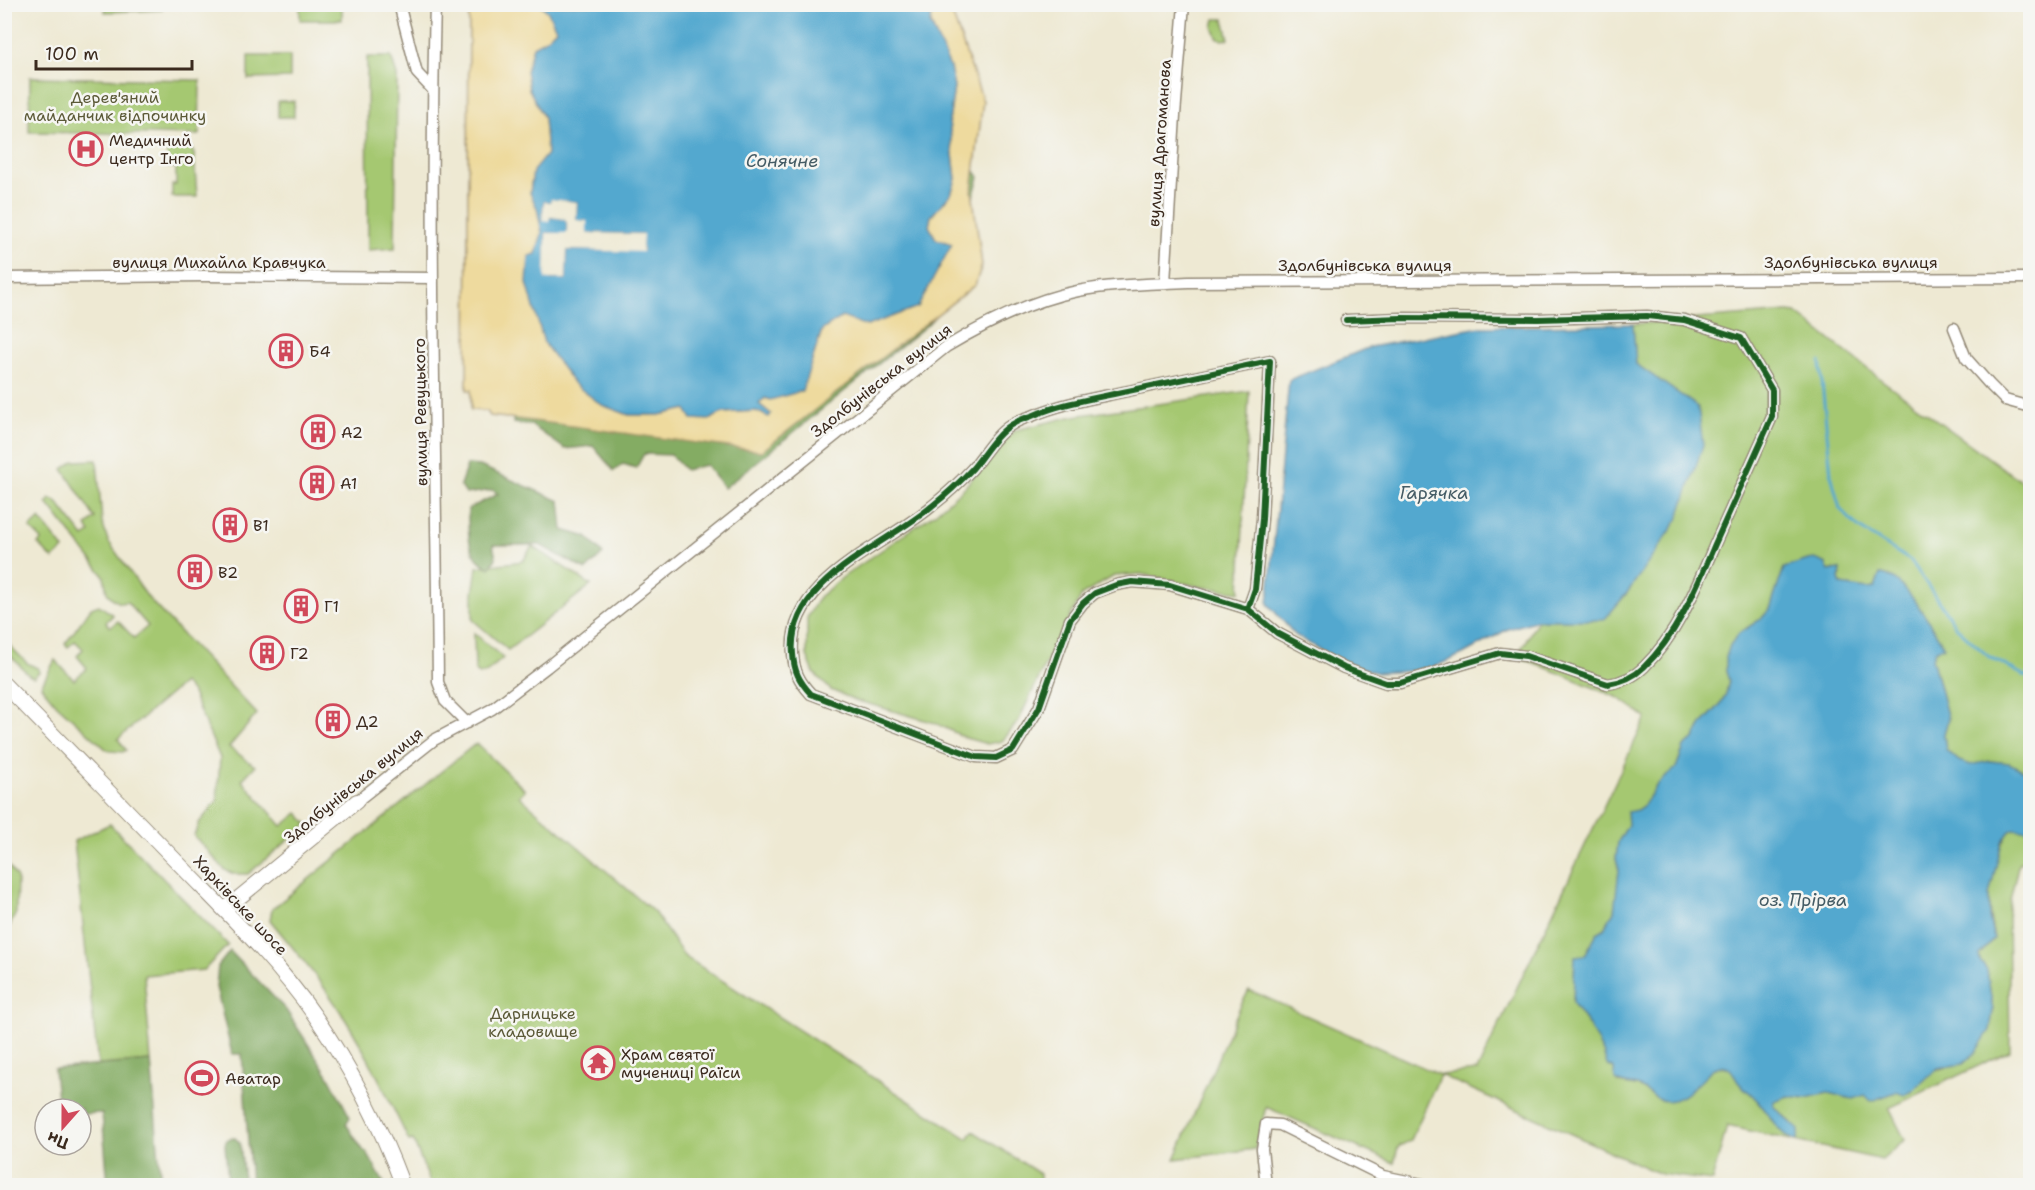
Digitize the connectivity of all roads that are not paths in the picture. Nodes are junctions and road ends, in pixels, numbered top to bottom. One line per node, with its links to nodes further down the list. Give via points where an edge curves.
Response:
1 (399, 4): 4 (street, via 417,73)
2 (435, 4): 4 (street, вулиця Ревуцького)
3 (1184, 4): 8 (street, вулиця Драгоманова)
4 (433, 90): 6 (street, вулиця Ревуцького)
5 (4, 278): 6 (street, вулиця Михайла Кравчука)
6 (433, 278): 14 (street, вулиця Ревуцького, via 438,682 445,701)
7 (2031, 278): 8 (street, Здолбунівська вулиця)
8 (1165, 283): 14 (street, Здолбунівська вулиця, via 1104,287 1047,299 1005,315 946,347 565,652 492,709)
9 (1346, 320): 12 (street, via 1647,316 1684,320 1741,338 1772,390 1772,417 1672,632 1643,668 1620,682 1608,684 1526,656 1500,653 1400,683 1386,683 1344,668 1277,633)
10 (1954, 328): 11 (street, via 1966,358 1990,385 2005,399)
11 (2031, 407)
12 (1248, 609): 12 (street, via 1170,585 1132,582 1095,593 1070,620 1039,708 1028,728 1013,750 996,758 976,757 811,694 800,683 794,667 795,628 807,603 822,585 853,559 932,507 1010,425 1085,400 1270,361 1261,531 1255,590)
13 (4, 684): 16 (main road, Харківське шосе)
14 (467, 723): 15 (street, Здолбунівська вулиця, via 434,740)
15 (357, 801): 16 (main road, Здолбунівська вулиця)
16 (224, 910): 17 (main road, Харківське шосе, via 270,959 335,1047)
17 (403, 1185)
18 (1266, 1185): 19 (street, via 1262,1149 1266,1124 1280,1125 1383,1176)
19 (1432, 1185)

